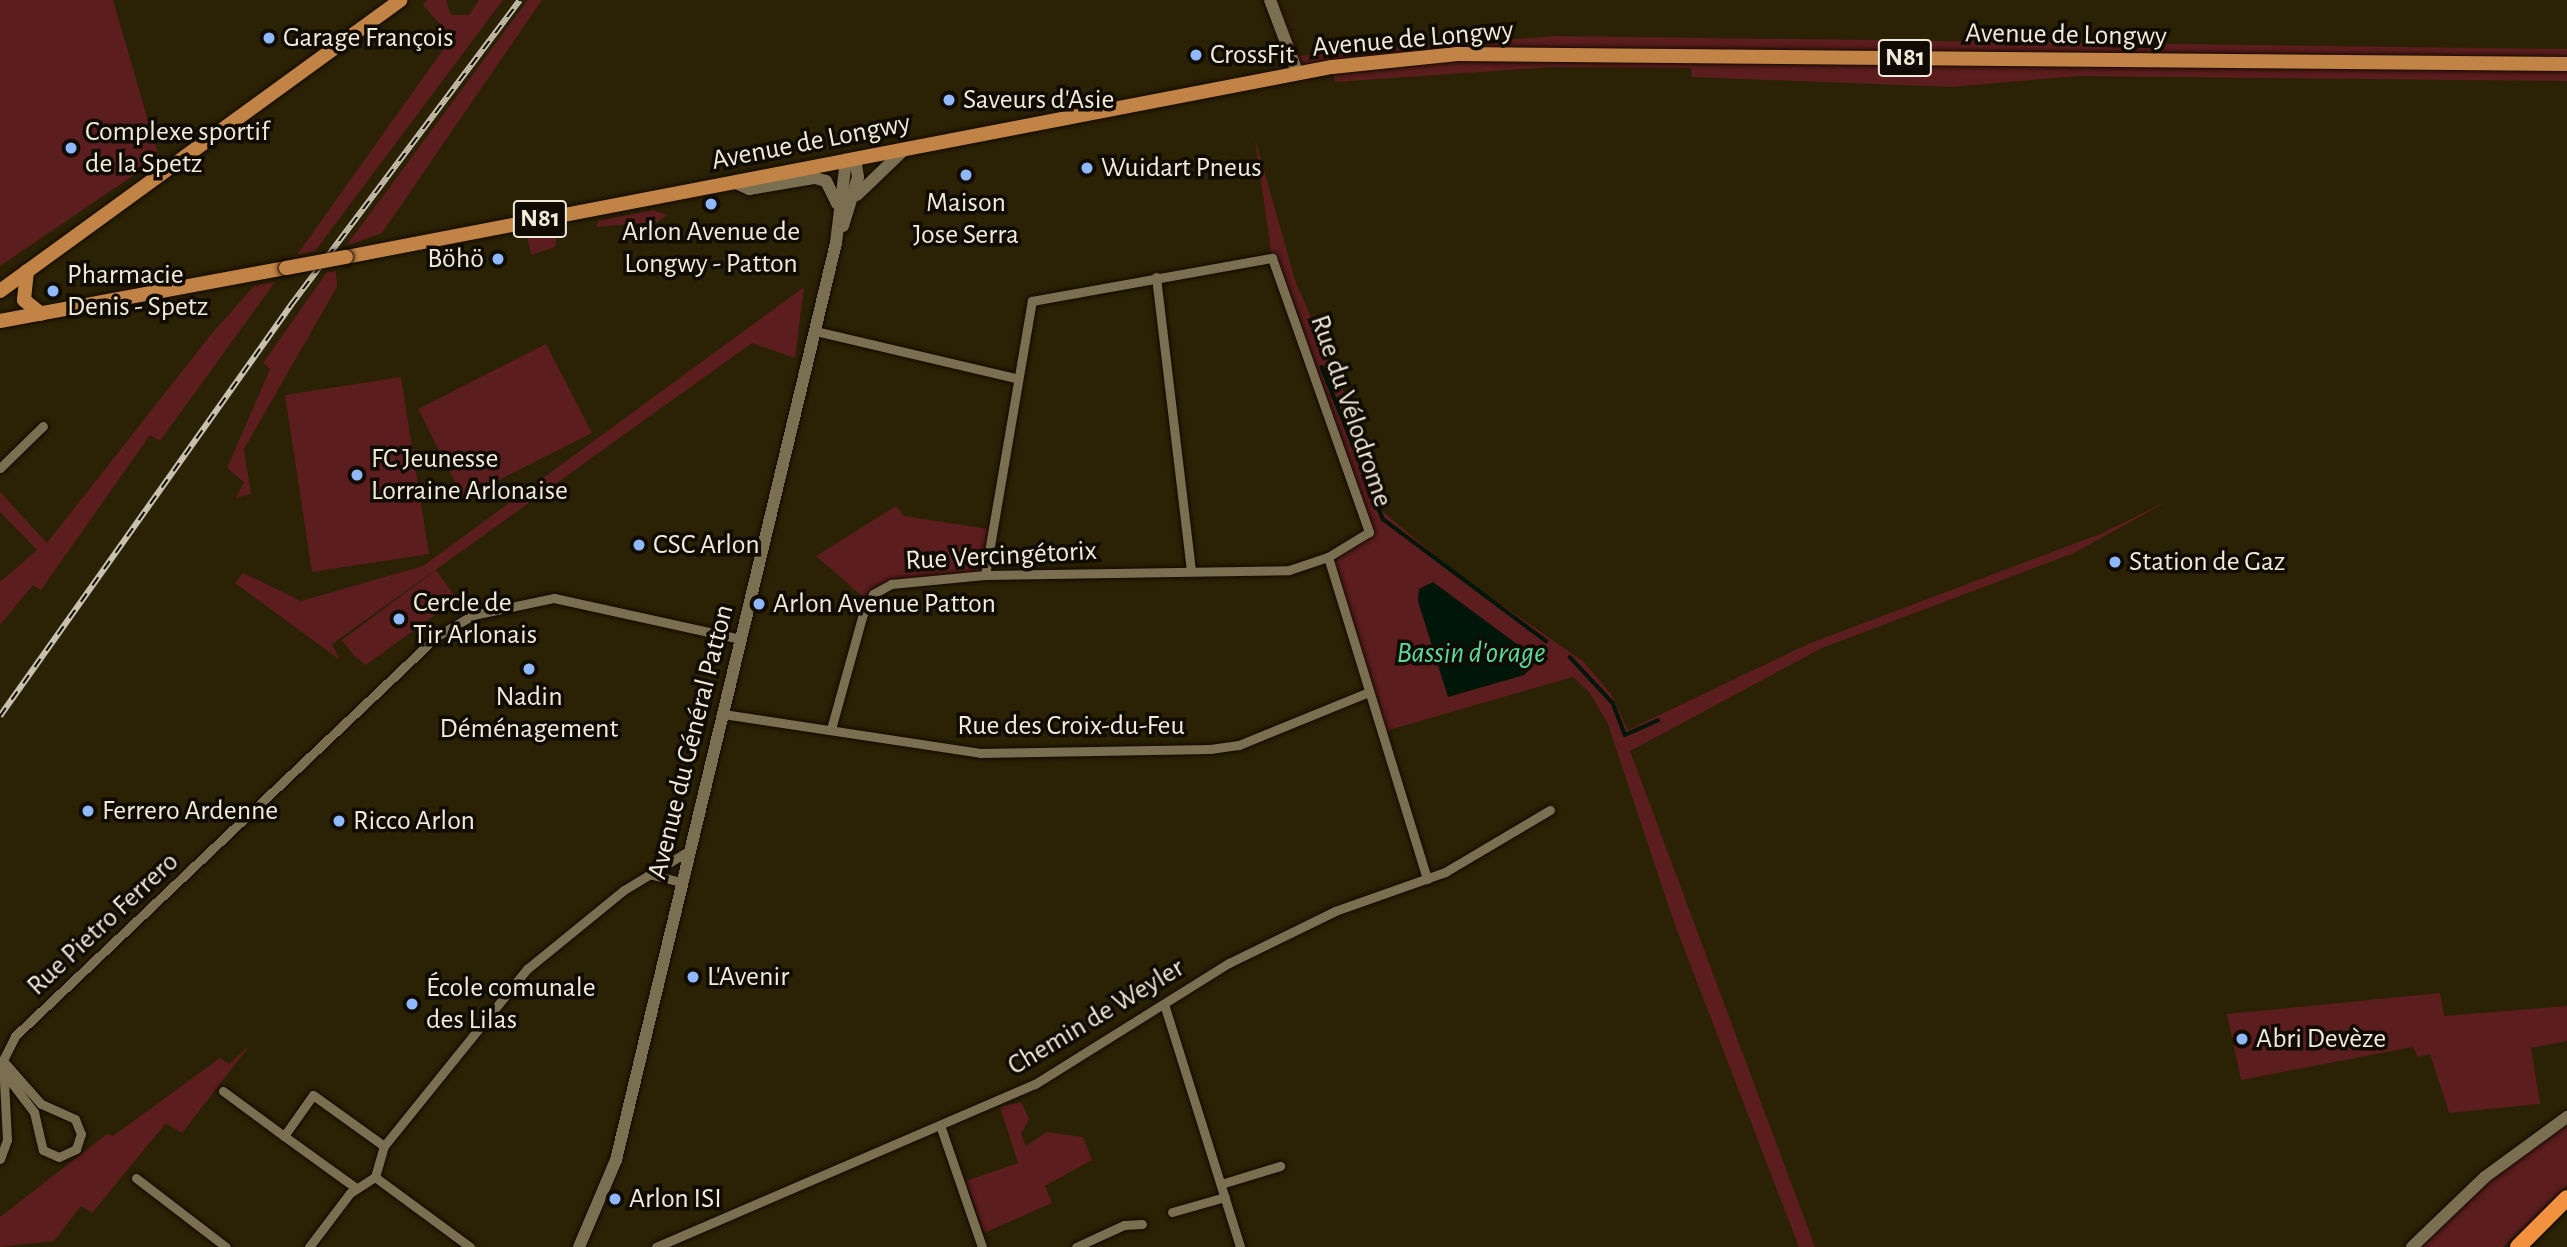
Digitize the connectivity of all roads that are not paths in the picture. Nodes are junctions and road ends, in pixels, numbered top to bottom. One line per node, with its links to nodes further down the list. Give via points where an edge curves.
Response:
1 (400, 0): 10 (main road)
2 (1270, 0): 4 (main road)
3 (2565, 64): 4 (main road, Avenue de Longwy / N81, via 1469,54)
4 (1298, 74): 5 (main road, Avenue de Longwy / N81)
5 (905, 149): 6 (main road, Avenue de Longwy / N81); 8 (main road)
6 (850, 159): 7 (main road, Avenue de Longwy / N81); 8 (main road); 9 (main road)
7 (734, 182): 9 (main road, N81, via 749,189 826,181 836,200); 14 (main road, Avenue de Longwy / N81, bridge)
8 (855, 198): 9 (main road)
9 (836, 243): 16 (main road, Avenue du Général Patton)
10 (27, 271): 12 (main road); 13 (main road); 14 (main road, via 24,300)
11 (1156, 277): 17 (street, via 1032,301); 20 (street, Rue du Vélodrome, via 1272,258 1369,532); 21 (street)
12 (0, 283)
13 (0, 291)
14 (41, 314): 15 (main road, Avenue de Longwy / N81)
15 (0, 321)
16 (815, 331): 17 (street); 23 (main road, Avenue du Général Patton)
17 (1015, 378): 22 (street)
18 (43, 426): 19 (street)
19 (0, 468)
20 (1328, 557): 21 (street, Rue Vercingétorix, via 1289,569); 24 (street)
21 (1191, 571): 22 (street, Rue Vercingétorix)
22 (985, 576): 26 (street, Rue Vercingétorix, via 912,579 873,594)
23 (741, 639): 25 (main road, Avenue du Général Patton); 33 (street, Rue Pietro Ferrero, via 554,598 512,603 455,626 15,1036)
24 (1369, 692): 26 (street, Rue des Croix-du-Feu, via 1239,745 1210,749 980,753); 30 (street)
25 (723, 714): 26 (street, Rue des Croix-du-Feu); 28 (main road, Avenue du Général Patton)
26 (831, 729)
27 (1550, 810): 30 (street, Chemin de Weyler)
28 (690, 849): 29 (street); 31 (main road, Avenue du Général Patton)
29 (647, 874): 31 (street); 39 (street, via 527,969)
30 (1427, 879): 32 (street, Chemin de Weyler, via 1278,937)
31 (682, 882): 53 (main road, Avenue du Général Patton, via 613,1169)
32 (1164, 1004): 37 (street, Chemin de Weyler, via 1035,1084); 44 (street)
33 (4, 1060): 34 (street); 34 (street, via 41,1104 75,1119 81,1134 76,1149 60,1157 43,1150 34,1112)
34 (5, 1074): 40 (street, via 8,1140)
35 (223, 1091): 38 (street)
36 (2567, 1116): 58 (main road, via 2486,1177)
37 (940, 1125): 54 (street, Chemin de Weyler); 55 (street)
38 (284, 1136): 39 (street, via 313,1094); 45 (street)
39 (384, 1146): 42 (street)
40 (0, 1159)
41 (1280, 1166): 44 (street)
42 (375, 1177): 45 (street); 52 (street)
43 (136, 1178): 50 (street)
44 (1221, 1184): 46 (street)
45 (356, 1188): 51 (street)
46 (1225, 1198): 48 (street); 57 (street)
47 (2567, 1198): 59 (highway)
48 (1172, 1212)
49 (1142, 1224): 56 (street, via 1124,1225)
50 (226, 1247)
51 (309, 1247)
52 (470, 1247)
53 (579, 1247)
54 (656, 1247)
55 (982, 1247)
56 (1076, 1247)
57 (1240, 1247)
58 (2412, 1247)
59 (2518, 1247)

